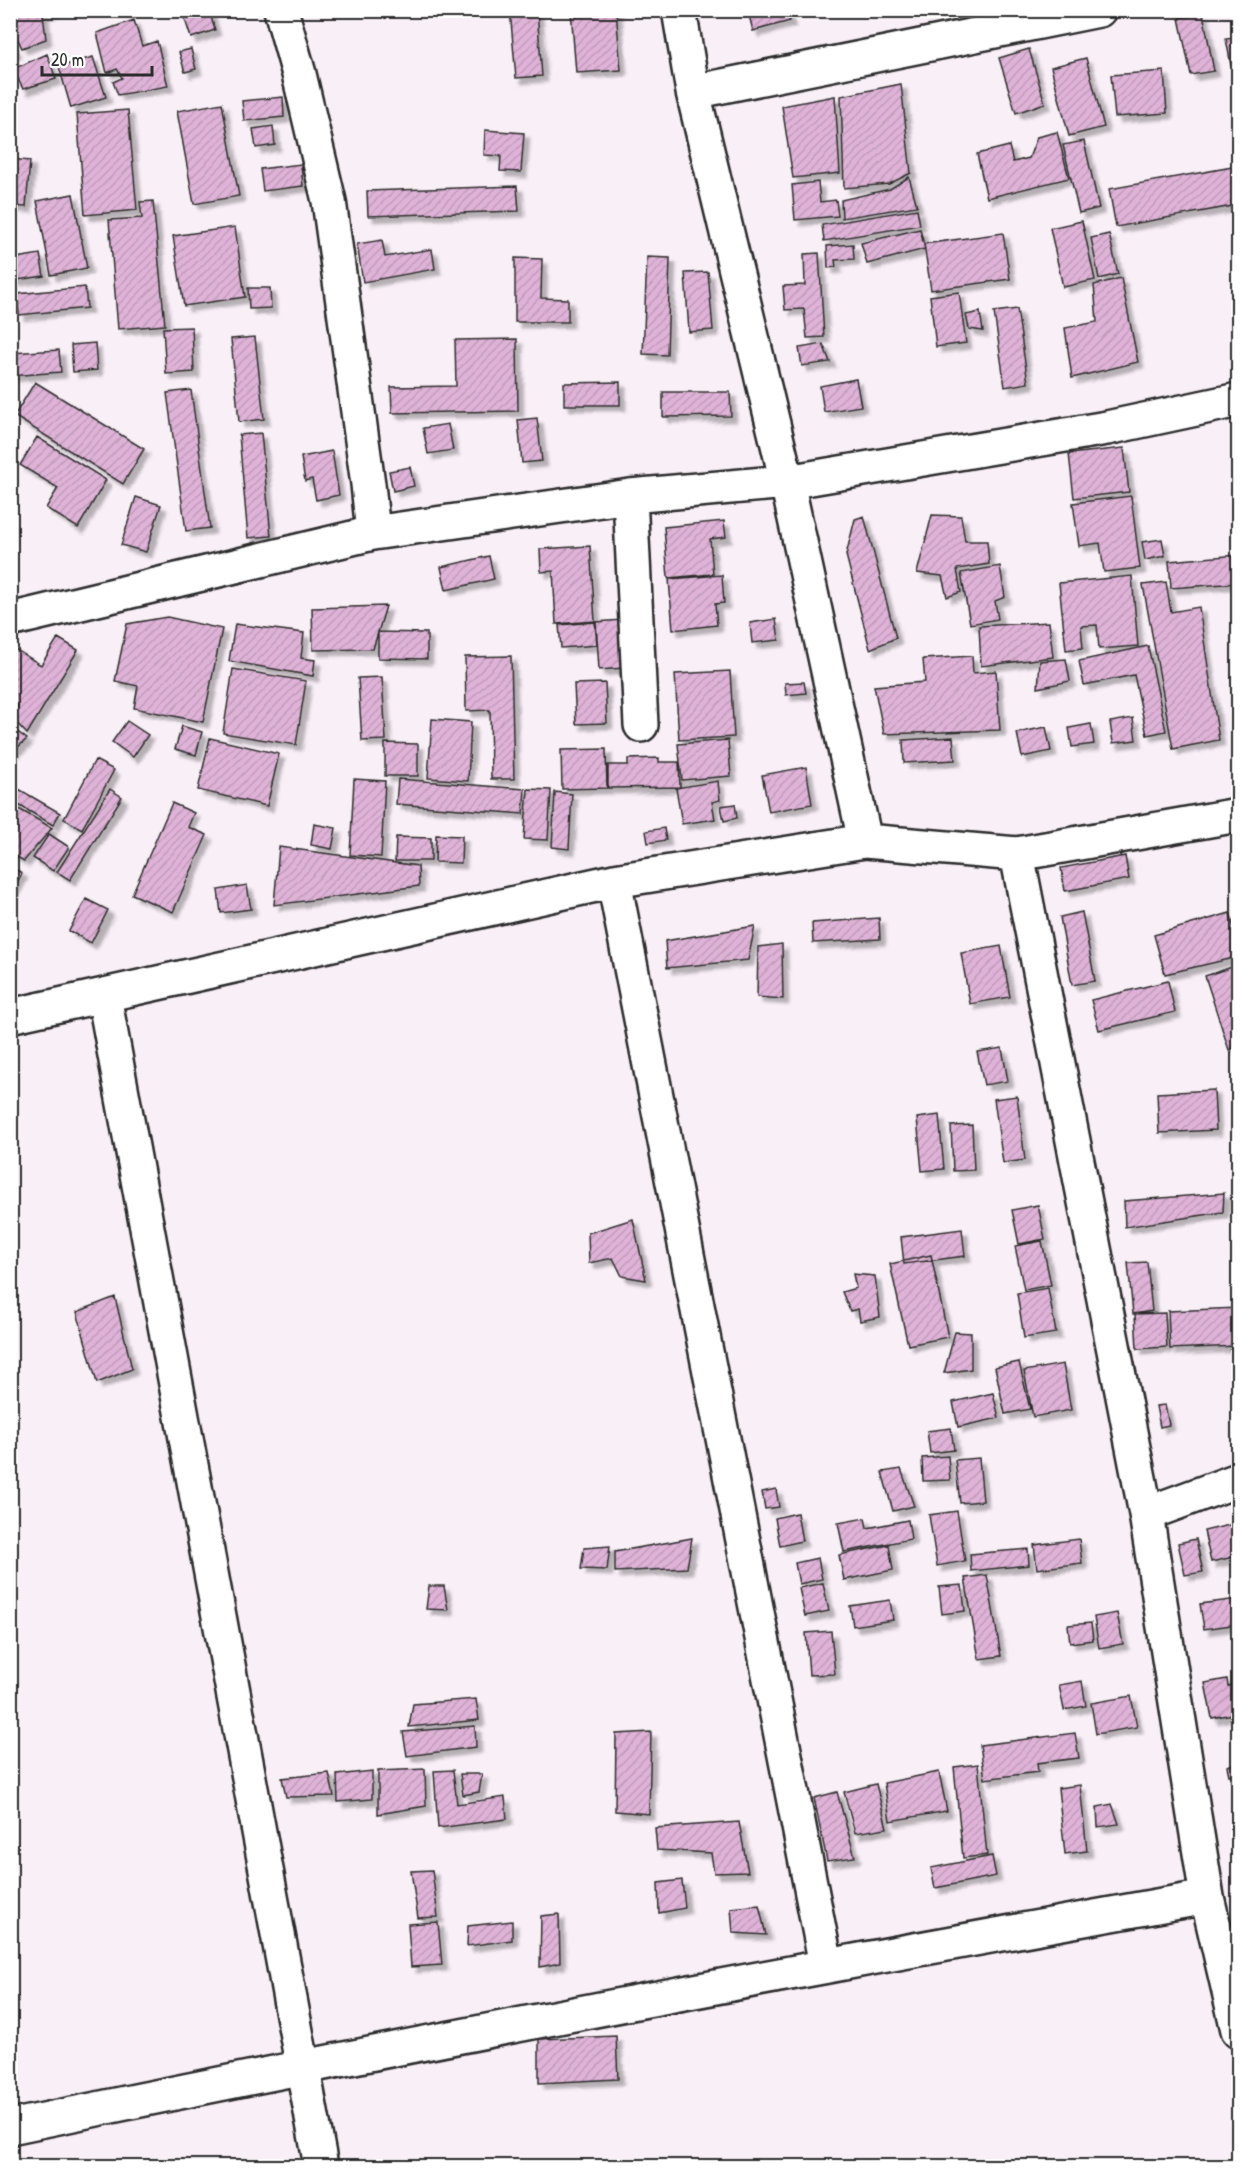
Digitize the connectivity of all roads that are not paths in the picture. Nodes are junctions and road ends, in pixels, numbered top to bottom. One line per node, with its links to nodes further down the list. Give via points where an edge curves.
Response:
1 (281, 10): 8 (street, via 329,201)
2 (679, 10): 4 (street)
3 (1099, 10): 4 (street)
4 (693, 92): 6 (street)
5 (1239, 400): 6 (street, via 1107,428)
6 (787, 482): 7 (street); 12 (street)
7 (630, 496): 8 (street); 10 (street)
8 (373, 533): 9 (street)
9 (10, 620)
10 (641, 725)
11 (1239, 815): 13 (street)
12 (865, 841): 13 (street); 14 (street)
13 (1017, 854): 18 (street)
14 (614, 880): 15 (street); 20 (street)
15 (104, 996): 16 (street); 22 (street)
16 (10, 1016)
17 (1239, 1480): 18 (street)
18 (1146, 1514): 19 (street)
19 (1207, 1897): 20 (street); 21 (street)
20 (826, 1965): 22 (street)
21 (1239, 2030)
22 (302, 2066): 23 (street); 24 (street)
23 (10, 2127)
24 (321, 2166)

